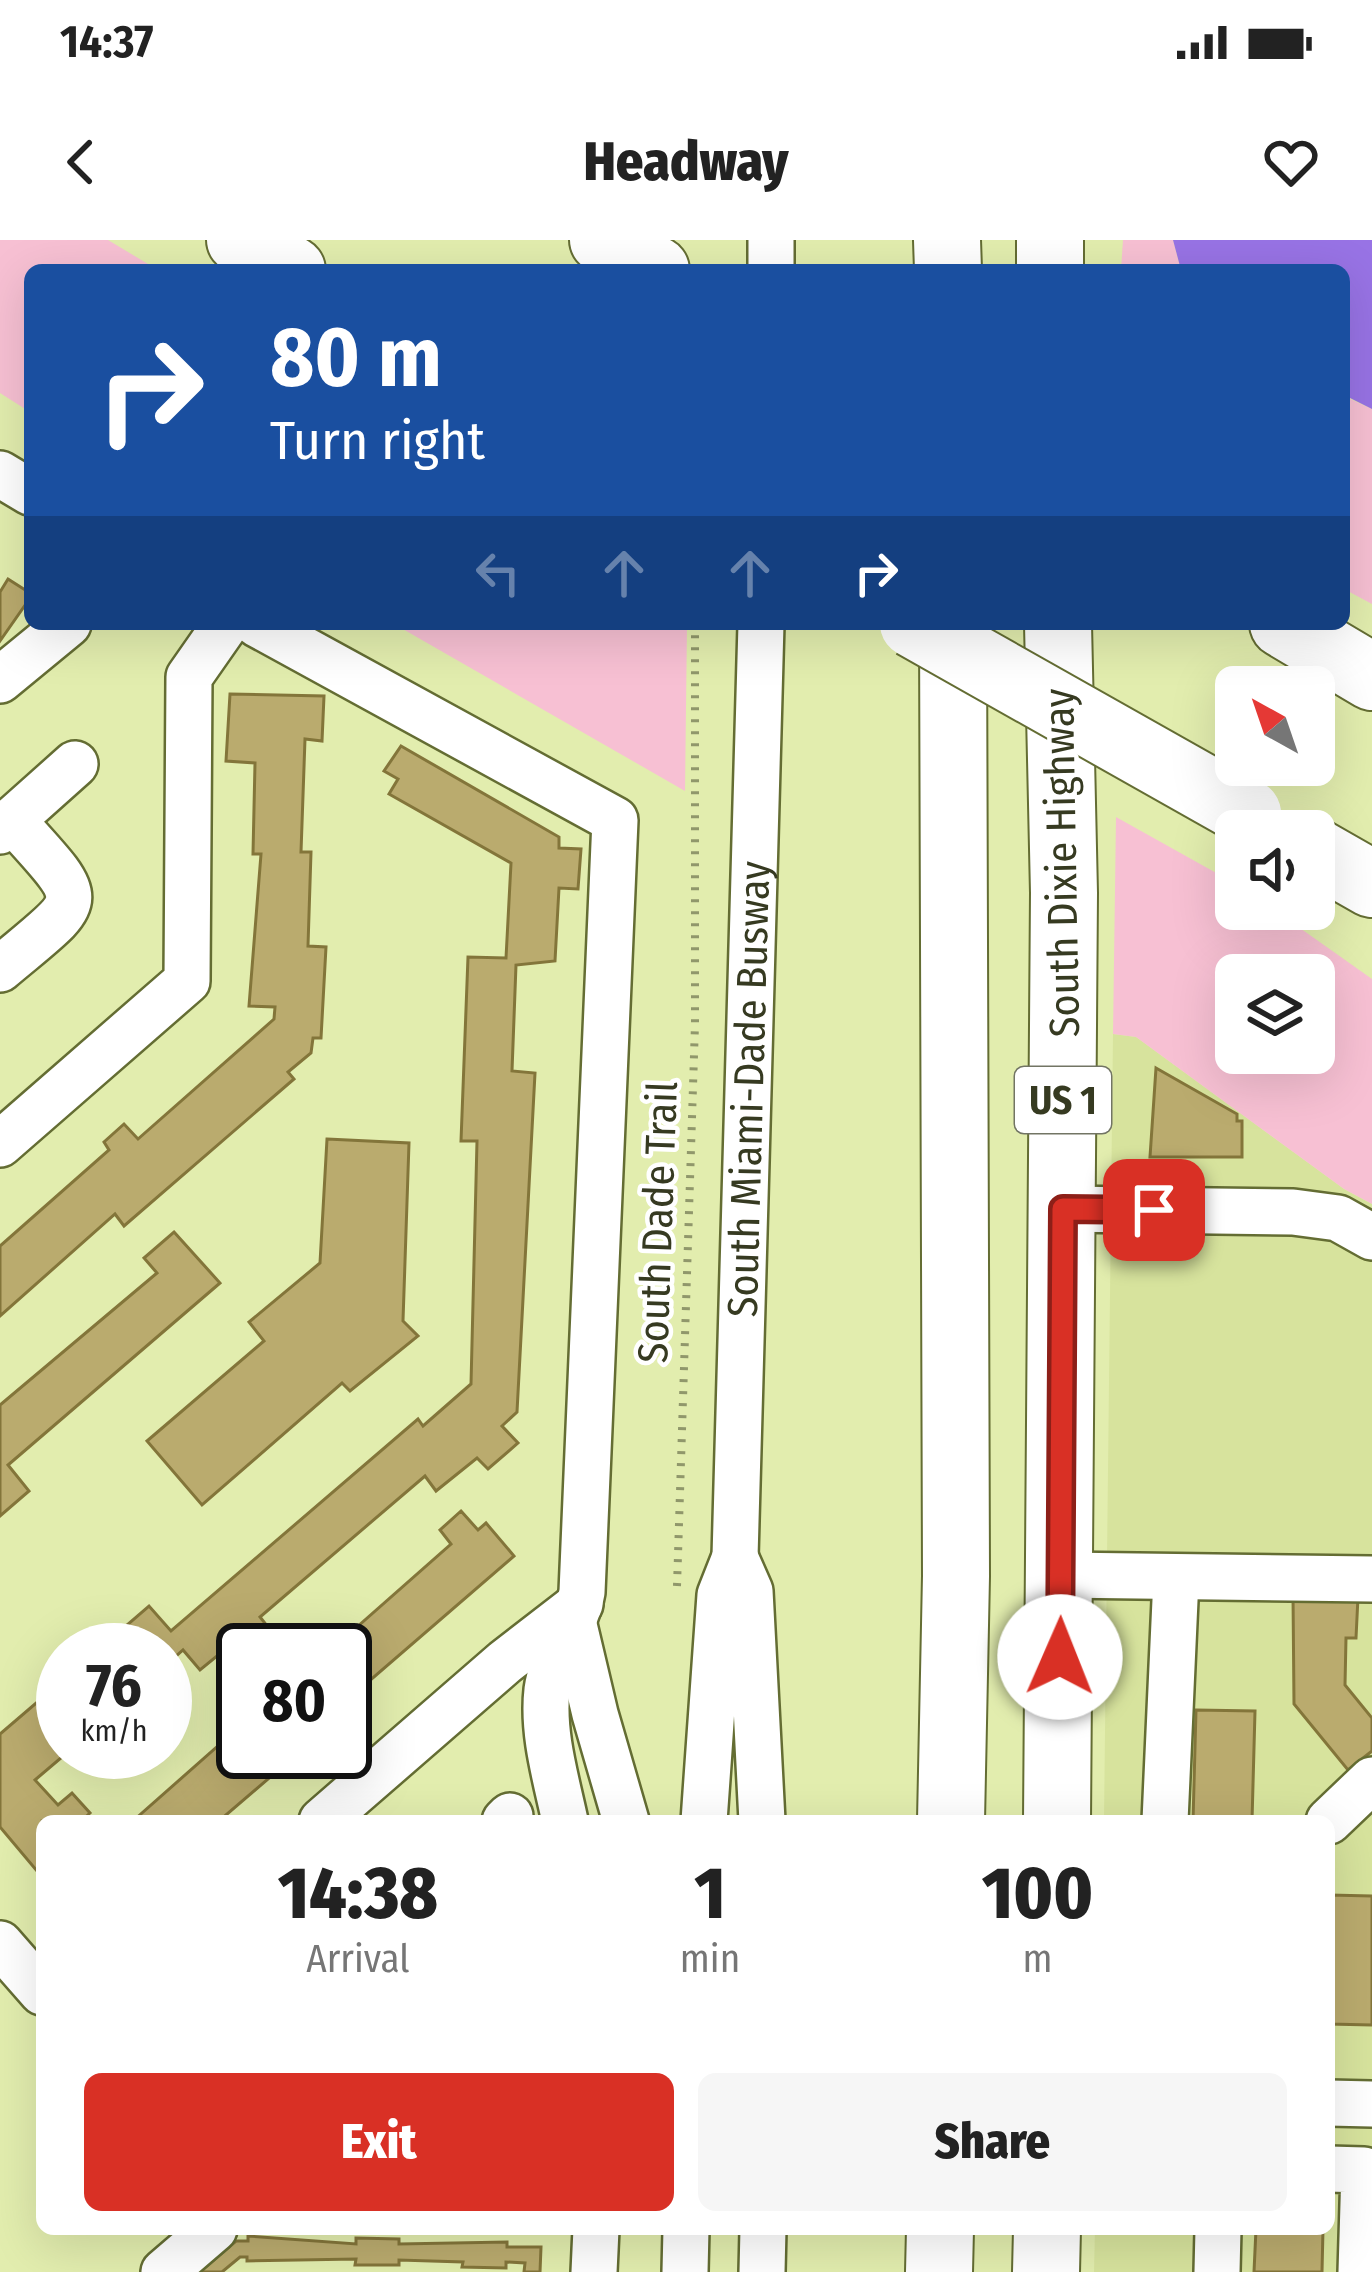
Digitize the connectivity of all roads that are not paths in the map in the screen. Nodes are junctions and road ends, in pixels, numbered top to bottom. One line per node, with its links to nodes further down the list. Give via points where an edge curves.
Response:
1 (240, 240): 3 (highway)
2 (603, 240): 4 (highway)
3 (282, 264)
4 (645, 264)
5 (61, 630): 16 (street)
6 (222, 630): 23 (street, via 189,677 187,981)
7 (268, 630): 31 (street, via 615,820)
8 (761, 630): 26 (street, South Miami-Dade Busway)
9 (924, 630): 18 (highway, bridge)
10 (953, 630): 27 (highway, US 1)
11 (1058, 630): 24 (highway, South Dixie Highway / US 1)
12 (1293, 630): 15 (highway)
13 (1337, 630): 14 (highway)
14 (1372, 641)
15 (1372, 677)
16 (0, 680)
17 (75, 764): 19 (street)
18 (1243, 810)
19 (6, 826): 22 (street, via 66,879 71,899 67,913)
20 (1335, 862): 21 (highway)
21 (1372, 884)
22 (0, 969)
23 (0, 1144)
24 (1063, 1209): 25 (street, via 1293,1212 1338,1218); 28 (highway, South Dixie Highway / US 1)
25 (1372, 1237)
26 (735, 1557): 37 (street, South Miami-Dade Busway, via 720,1595); 38 (street, South Miami-Dade Busway, via 749,1591)
27 (956, 1576): 28 (highway); 39 (highway, US 1)
28 (1061, 1576): 29 (street); 40 (highway, South Dixie Highway / US 1)
29 (1176, 1578): 30 (street); 41 (street)
30 (1372, 1579)
31 (577, 1614): 33 (street, via 505,1662); 34 (street, via 547,1686); 35 (street, via 569,1751); 36 (street)
32 (1372, 1780): 42 (street)
33 (329, 1815)
34 (564, 1815)
35 (590, 1815)
36 (624, 1815)
37 (704, 1815)
38 (762, 1815)
39 (950, 1815)
40 (1057, 1815)
41 (1165, 1815)
42 (1335, 1815)
43 (0, 1944): 44 (street)
44 (36, 1985)
45 (1335, 2103): 46 (street)
46 (1372, 2104)
47 (1355, 2169): 62 (street)
48 (207, 2235): 55 (street)
49 (596, 2235): 56 (street)
50 (686, 2235): 57 (street)
51 (764, 2235): 58 (street)
52 (940, 2235): 59 (highway)
53 (1047, 2235): 60 (highway)
54 (1218, 2235): 61 (street)
55 (164, 2272)
56 (594, 2272)
57 (685, 2272)
58 (762, 2272)
59 (939, 2272)
60 (1046, 2272)
61 (1217, 2272)
62 (1360, 2272)

